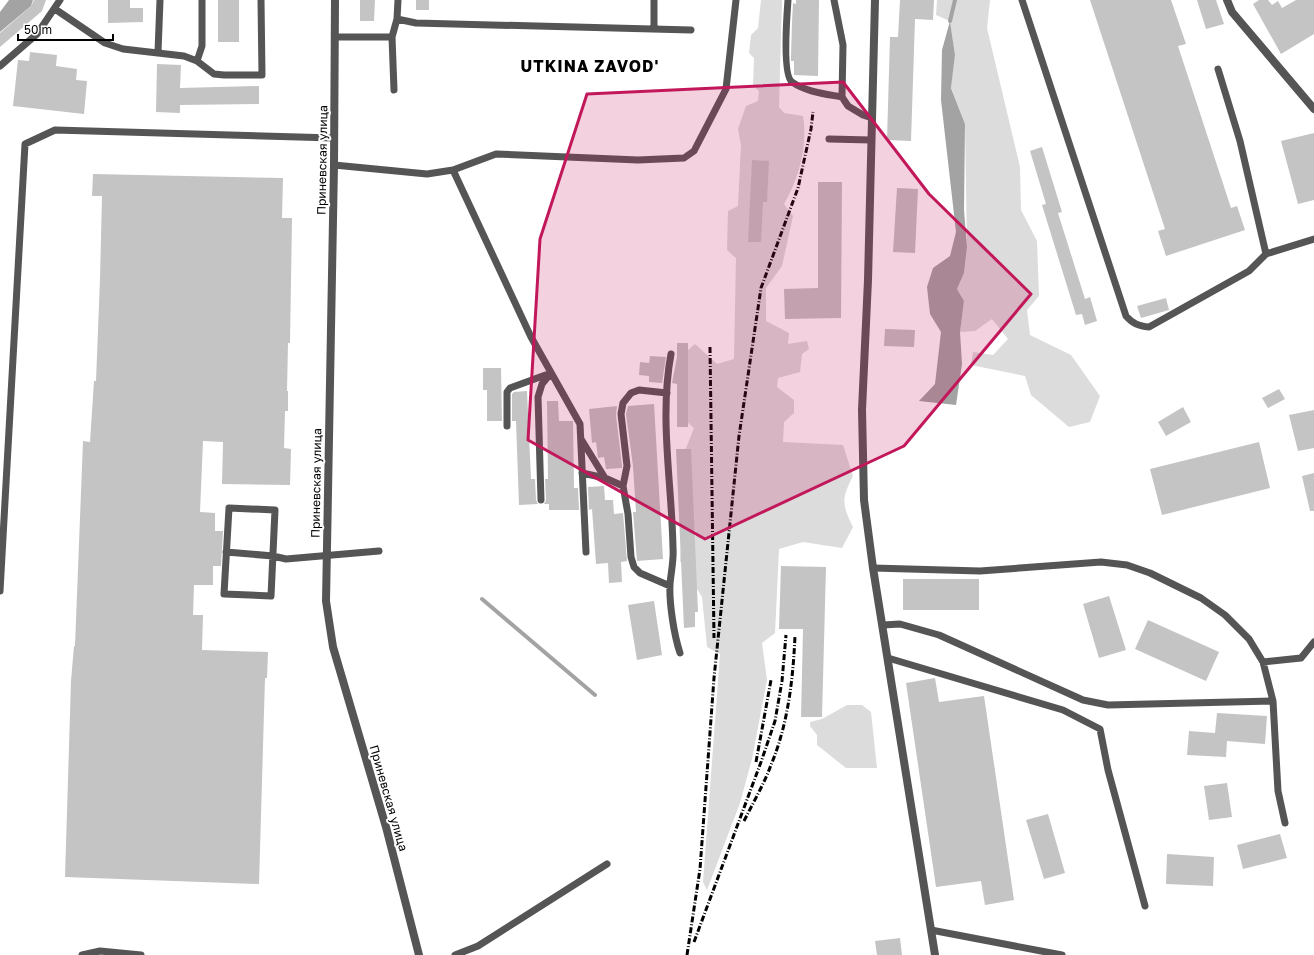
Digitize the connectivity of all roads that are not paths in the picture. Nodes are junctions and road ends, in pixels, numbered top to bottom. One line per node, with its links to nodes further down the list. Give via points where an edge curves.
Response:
1 (60, 0): 14 (lane)
2 (160, 0): 20 (lane)
3 (202, 0): 21 (lane, via 202,46)
4 (261, 0): 21 (lane, via 262,75 214,74)
5 (335, 0): 18 (street, Приневская улица)
6 (398, 0): 15 (lane)
7 (654, 0): 16 (lane)
8 (736, 0): 32 (lane, via 726,89 694,151 684,158 638,160 496,154)
9 (788, 0): 25 (lane, via 788,79 813,92)
10 (834, 0): 25 (lane, via 843,45)
11 (874, 0): 27 (street)
12 (1022, 0): 34 (lane, via 1126,316 1136,324 1149,326 1250,271)
13 (1227, 0): 26 (street, via 1232,12)
14 (55, 9): 20 (lane, via 105,43 124,49); 22 (lane, via 37,34)
15 (397, 19): 16 (lane, via 416,23); 19 (lane)
16 (654, 29): 17 (lane)
17 (691, 30)
18 (335, 37): 19 (lane); 28 (street, Приневская улица)
19 (392, 37): 24 (lane)
20 (158, 52): 21 (lane)
21 (197, 61)
22 (0, 66)
23 (1218, 69): 34 (lane, via 1240,141)
24 (394, 90)
25 (842, 97): 27 (lane, via 848,106)
26 (1314, 109)
27 (872, 118): 30 (street)
28 (334, 138): 31 (street, Приневская улица); 42 (lane, via 55,130 25,144)
29 (829, 138): 30 (lane)
30 (871, 140): 50 (street, via 862,410 864,500)
31 (334, 165): 32 (lane, via 427,174); 48 (street, Приневская улица)
32 (453, 170): 36 (lane, via 531,337)
33 (1314, 239): 34 (lane)
34 (1266, 254)
35 (671, 354): 37 (lane, via 666,376)
36 (552, 373): 38 (lane, via 510,388 507,392); 39 (lane, via 580,424); 44 (lane, via 542,384 538,397)
37 (667, 393): 43 (lane, via 639,390 631,393 623,402 621,414 627,466); 51 (lane, via 673,549)
38 (507, 426)
39 (580, 439): 40 (lane); 41 (lane)
40 (582, 473): 41 (lane); 47 (lane)
41 (605, 478): 43 (lane)
42 (3, 480): 52 (lane)
43 (623, 486): 51 (lane, via 634,567 640,573)
44 (541, 500)
45 (379, 551): 48 (lane)
46 (226, 552): 49 (lane); 49 (lane, via 224,594 271,596); 49 (lane, via 228,508 275,510)
47 (586, 552)
48 (326, 555): 49 (lane, via 286,559); 65 (street, Приневская улица, via 326,601 333,647 386,827)
49 (273, 556)
50 (873, 568): 53 (street); 57 (lane, via 980,571 1101,562 1127,565 1182,588 1225,614 1249,639)
51 (670, 586): 55 (lane)
52 (0, 591)
53 (883, 625): 56 (street); 58 (lane, via 900,624 939,635 1095,704)
54 (1314, 642): 57 (lane, via 1301,658)
55 (680, 653)
56 (888, 658): 61 (lane, via 1063,710 1100,729 1108,770); 62 (street)
57 (1263, 662): 58 (lane)
58 (1273, 701): 59 (lane, via 1278,791)
59 (1285, 824)
60 (607, 864): 66 (lane, via 478,946)
61 (1145, 906)
62 (931, 930): 67 (street); 68 (lane)
63 (82, 955): 64 (lane, via 100,951)
64 (141, 955)
65 (419, 955)
66 (455, 955)
67 (935, 955)
68 (1062, 955)

